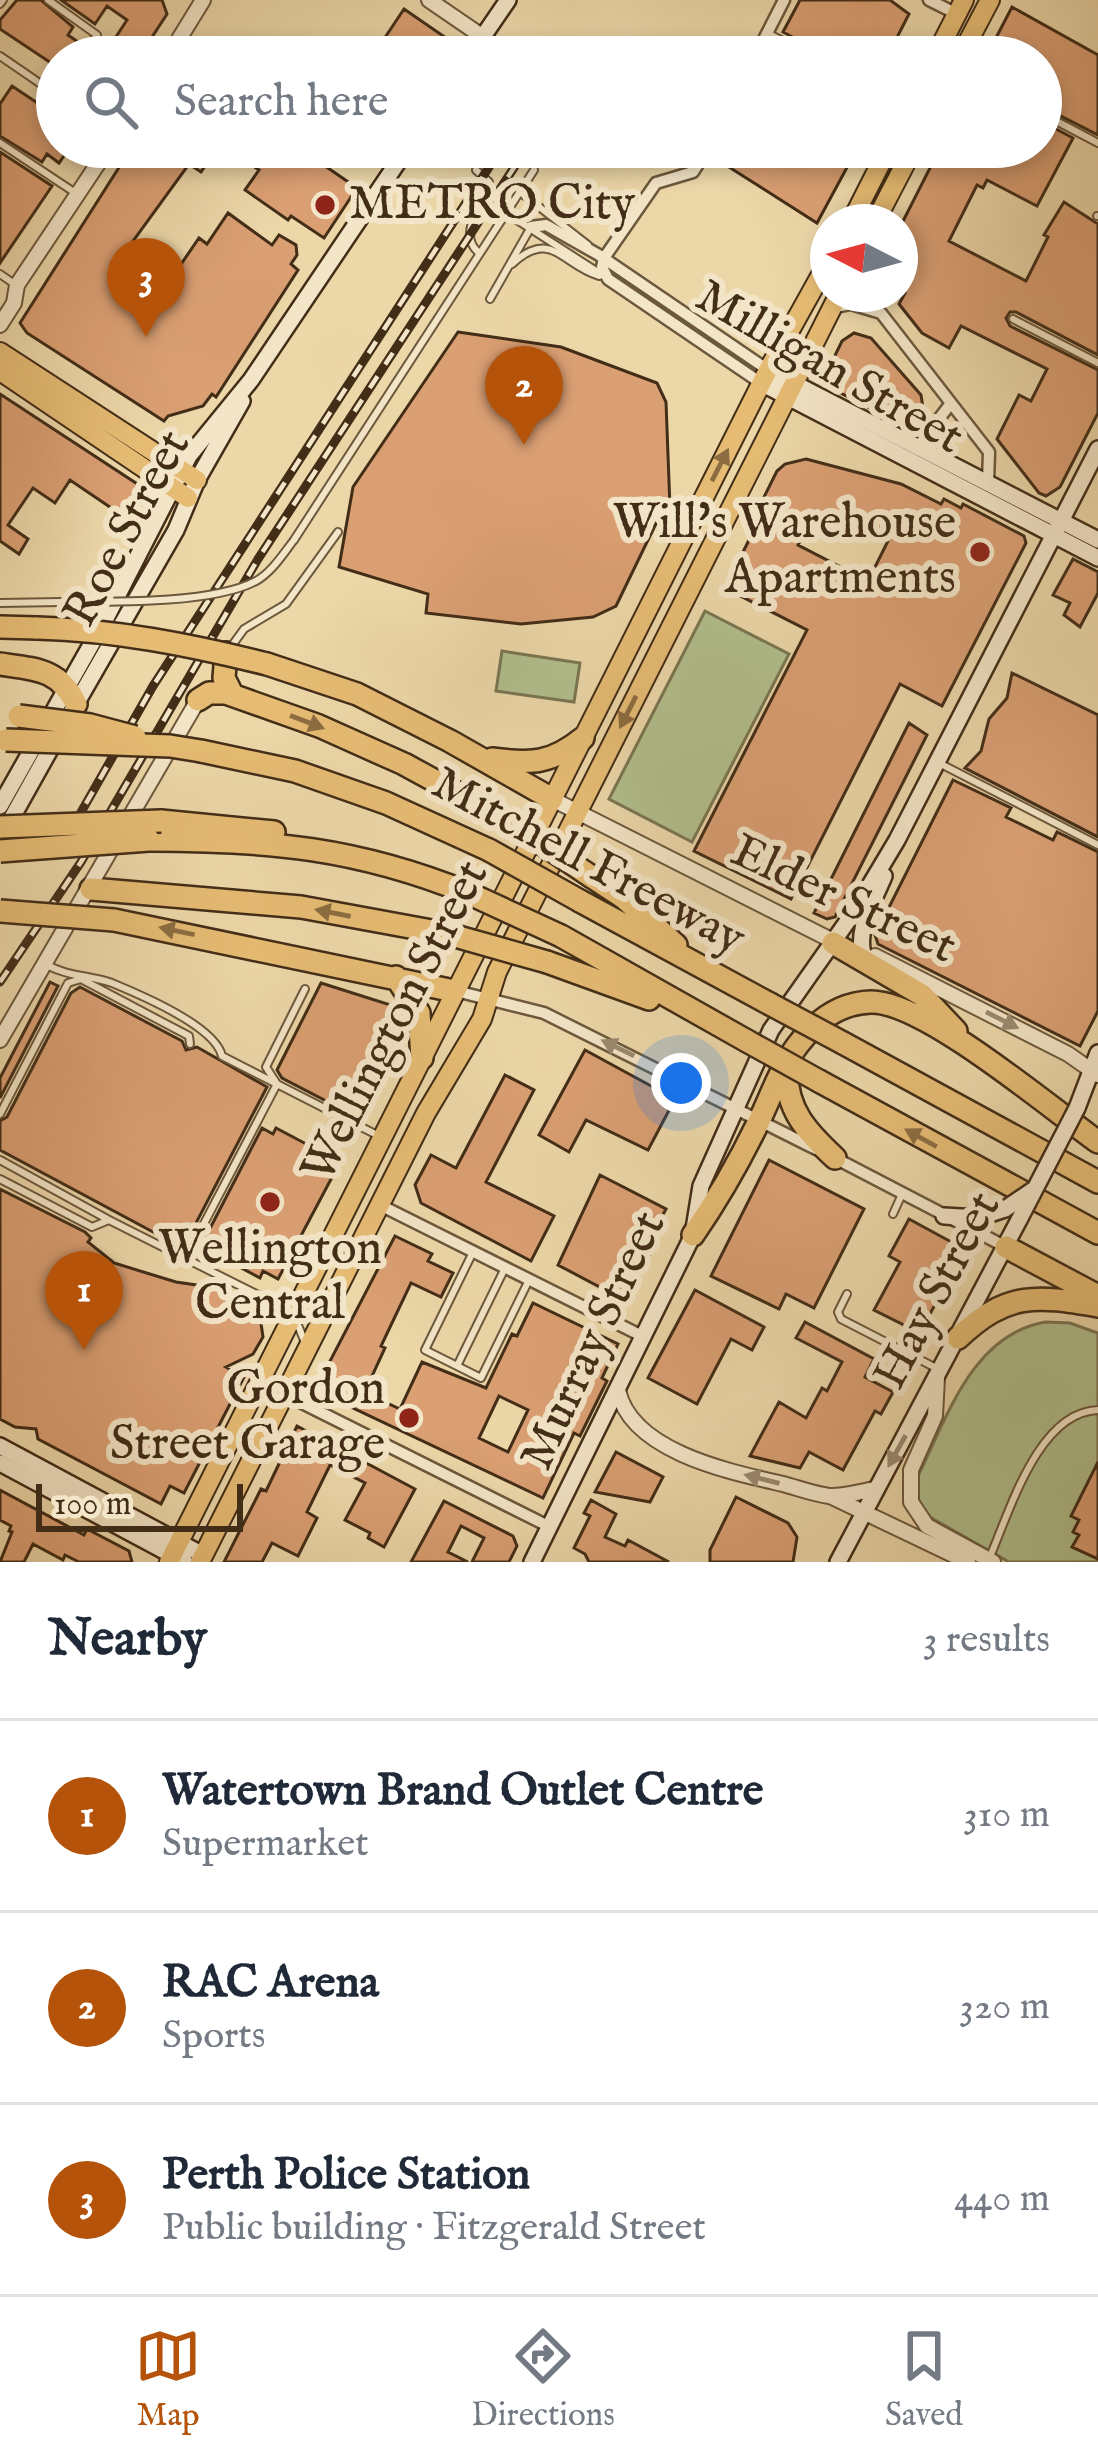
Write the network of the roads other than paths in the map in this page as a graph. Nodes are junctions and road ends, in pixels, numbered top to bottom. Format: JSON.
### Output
{"nodes":[{"id":1,"x":48,"y":0,"type":"edge"},
{"id":2,"x":203,"y":0,"type":"edge"},
{"id":3,"x":429,"y":0,"type":"edge"},
{"id":4,"x":508,"y":0,"type":"edge"},
{"id":5,"x":784,"y":0,"type":"edge"},
{"id":6,"x":929,"y":0,"type":"edge"},
{"id":7,"x":990,"y":0,"type":"edge"},
{"id":8,"x":960,"y":7,"type":"edge"},
{"id":9,"x":767,"y":33,"type":"junction"},
{"id":10,"x":96,"y":36,"type":"edge"},
{"id":11,"x":181,"y":36,"type":"edge"},
{"id":12,"x":482,"y":36,"type":"edge"},
{"id":13,"x":484,"y":36,"type":"edge"},
{"id":14,"x":766,"y":36,"type":"edge"},
{"id":15,"x":773,"y":36,"type":"edge"},
{"id":16,"x":946,"y":36,"type":"edge"},
{"id":17,"x":971,"y":36,"type":"edge"},
{"id":18,"x":0,"y":56,"type":"edge"},
{"id":19,"x":36,"y":80,"type":"edge"},
{"id":20,"x":1062,"y":124,"type":"edge"},
{"id":21,"x":0,"y":143,"type":"edge"},
{"id":22,"x":1098,"y":143,"type":"edge"},
{"id":23,"x":36,"y":167,"type":"edge"},
{"id":24,"x":37,"y":168,"type":"edge"},
{"id":25,"x":95,"y":168,"type":"edge"},
{"id":26,"x":394,"y":168,"type":"edge"},
{"id":27,"x":696,"y":168,"type":"edge"},
{"id":28,"x":878,"y":168,"type":"edge"},
{"id":29,"x":903,"y":168,"type":"edge"},
{"id":30,"x":476,"y":170,"type":"dead end"},
{"id":31,"x":535,"y":170,"type":"dead end"},
{"id":32,"x":520,"y":192,"type":"junction"},
{"id":33,"x":77,"y":195,"type":"junction"},
{"id":34,"x":860,"y":204,"type":"edge"},
{"id":35,"x":884,"y":204,"type":"edge"},
{"id":36,"x":506,"y":213,"type":"junction"},
{"id":37,"x":531,"y":227,"type":"junction"},
{"id":38,"x":480,"y":254,"type":"junction"},
{"id":39,"x":602,"y":257,"type":"junction"},
{"id":40,"x":512,"y":264,"type":"junction"},
{"id":41,"x":0,"y":274,"type":"edge"},
{"id":42,"x":608,"y":279,"type":"junction"},
{"id":43,"x":11,"y":288,"type":"edge"},
{"id":44,"x":810,"y":295,"type":"edge"},
{"id":45,"x":490,"y":299,"type":"dead end"},
{"id":46,"x":830,"y":312,"type":"edge"},
{"id":47,"x":878,"y":312,"type":"edge"},
{"id":48,"x":1012,"y":319,"type":"dead end"},
{"id":49,"x":0,"y":325,"type":"edge"},
{"id":50,"x":0,"y":352,"type":"edge"},
{"id":51,"x":1098,"y":363,"type":"edge"},
{"id":52,"x":0,"y":371,"type":"edge"},
{"id":53,"x":765,"y":376,"type":"junction"},
{"id":54,"x":790,"y":392,"type":"junction"},
{"id":55,"x":951,"y":403,"type":"junction"},
{"id":56,"x":916,"y":448,"type":"junction"},
{"id":57,"x":1098,"y":449,"type":"edge"},
{"id":58,"x":184,"y":484,"type":"junction"},
{"id":59,"x":989,"y":486,"type":"junction"},
{"id":60,"x":1057,"y":529,"type":"junction"},
{"id":61,"x":338,"y":532,"type":"dead end"},
{"id":62,"x":1098,"y":540,"type":"edge"},
{"id":63,"x":1098,"y":558,"type":"edge"},
{"id":64,"x":0,"y":603,"type":"edge"},
{"id":65,"x":0,"y":627,"type":"edge"},
{"id":66,"x":220,"y":662,"type":"joint"},
{"id":67,"x":0,"y":664,"type":"edge"},
{"id":68,"x":202,"y":693,"type":"joint"},
{"id":69,"x":232,"y":694,"type":"junction"},
{"id":70,"x":72,"y":695,"type":"junction"},
{"id":71,"x":10,"y":716,"type":"edge"},
{"id":72,"x":583,"y":738,"type":"junction"},
{"id":73,"x":3,"y":740,"type":"edge"},
{"id":74,"x":170,"y":746,"type":"junction"},
{"id":75,"x":479,"y":758,"type":"junction"},
{"id":76,"x":938,"y":762,"type":"junction"},
{"id":77,"x":552,"y":800,"type":"junction"},
{"id":78,"x":0,"y":806,"type":"edge"},
{"id":79,"x":578,"y":813,"type":"junction"},
{"id":80,"x":0,"y":826,"type":"edge"},
{"id":81,"x":155,"y":830,"type":"junction"},
{"id":82,"x":0,"y":839,"type":"edge"},
{"id":83,"x":898,"y":840,"type":"junction"},
{"id":84,"x":1098,"y":844,"type":"edge"},
{"id":85,"x":0,"y":851,"type":"edge"},
{"id":86,"x":91,"y":890,"type":"junction"},
{"id":87,"x":0,"y":911,"type":"edge"},
{"id":88,"x":833,"y":943,"type":"junction"},
{"id":89,"x":508,"y":951,"type":"junction"},
{"id":90,"x":866,"y":957,"type":"junction"},
{"id":91,"x":44,"y":964,"type":"junction"},
{"id":92,"x":708,"y":974,"type":"junction"},
{"id":93,"x":396,"y":977,"type":"junction"},
{"id":94,"x":305,"y":989,"type":"dead end"},
{"id":95,"x":454,"y":991,"type":"junction"},
{"id":96,"x":488,"y":999,"type":"junction"},
{"id":97,"x":701,"y":1017,"type":"junction"},
{"id":98,"x":0,"y":1040,"type":"edge"},
{"id":99,"x":189,"y":1040,"type":"dead end"},
{"id":100,"x":972,"y":1049,"type":"junction"},
{"id":101,"x":1098,"y":1053,"type":"edge"},
{"id":102,"x":422,"y":1058,"type":"junction"},
{"id":103,"x":787,"y":1060,"type":"junction"},
{"id":104,"x":1094,"y":1072,"type":"edge"},
{"id":105,"x":277,"y":1084,"type":"junction"},
{"id":106,"x":735,"y":1109,"type":"junction"},
{"id":107,"x":426,"y":1113,"type":"junction"},
{"id":108,"x":0,"y":1114,"type":"edge"},
{"id":109,"x":759,"y":1121,"type":"junction"},
{"id":110,"x":382,"y":1137,"type":"junction"},
{"id":111,"x":1098,"y":1142,"type":"edge"},
{"id":112,"x":835,"y":1158,"type":"junction"},
{"id":113,"x":0,"y":1160,"type":"edge"},
{"id":114,"x":0,"y":1179,"type":"edge"},
{"id":115,"x":1098,"y":1182,"type":"edge"},
{"id":116,"x":902,"y":1194,"type":"junction"},
{"id":117,"x":380,"y":1205,"type":"junction"},
{"id":118,"x":893,"y":1214,"type":"dead end"},
{"id":119,"x":1013,"y":1214,"type":"junction"},
{"id":120,"x":944,"y":1216,"type":"junction"},
{"id":121,"x":109,"y":1220,"type":"junction"},
{"id":122,"x":1098,"y":1233,"type":"edge"},
{"id":123,"x":693,"y":1235,"type":"junction"},
{"id":124,"x":1006,"y":1247,"type":"junction"},
{"id":125,"x":472,"y":1252,"type":"junction"},
{"id":126,"x":186,"y":1258,"type":"junction"},
{"id":127,"x":506,"y":1268,"type":"junction"},
{"id":128,"x":530,"y":1280,"type":"junction"},
{"id":129,"x":334,"y":1294,"type":"junction"},
{"id":130,"x":847,"y":1294,"type":"dead end"},
{"id":131,"x":1098,"y":1296,"type":"edge"},
{"id":132,"x":1098,"y":1306,"type":"edge"},
{"id":133,"x":293,"y":1313,"type":"junction"},
{"id":134,"x":644,"y":1337,"type":"junction"},
{"id":135,"x":958,"y":1339,"type":"junction"},
{"id":136,"x":304,"y":1355,"type":"junction"},
{"id":137,"x":457,"y":1366,"type":"junction"},
{"id":138,"x":939,"y":1374,"type":"junction"},
{"id":139,"x":618,"y":1390,"type":"junction"},
{"id":140,"x":284,"y":1394,"type":"junction"},
{"id":141,"x":1098,"y":1410,"type":"edge"},
{"id":142,"x":0,"y":1446,"type":"edge"},
{"id":143,"x":0,"y":1463,"type":"edge"},
{"id":144,"x":876,"y":1489,"type":"junction"},
{"id":145,"x":831,"y":1496,"type":"junction"},
{"id":146,"x":865,"y":1510,"type":"junction"},
{"id":147,"x":550,"y":1527,"type":"junction"},
{"id":148,"x":184,"y":1557,"type":"edge"},
{"id":149,"x":989,"y":1561,"type":"edge"},
{"id":150,"x":532,"y":1562,"type":"edge"},
{"id":151,"x":838,"y":1562,"type":"edge"},
{"id":152,"x":968,"y":1562,"type":"edge"}],
"edges":[{"from":1,"to":10,"type":"lane"},
{"from":2,"to":11,"type":"street"},
{"from":3,"to":12,"type":"street"},
{"from":4,"to":13,"type":"main road"},
{"from":5,"to":9,"type":"street"},
{"from":6,"to":8,"type":"street"},
{"from":7,"to":17,"type":"main road"},
{"from":8,"to":16,"type":"main road"},
{"from":9,"to":14,"type":"street"},
{"from":9,"to":15,"type":"lane"},
{"from":18,"to":19,"type":"lane"},
{"from":20,"to":22,"type":"lane"},
{"from":21,"to":23,"type":"lane"},
{"from":24,"to":33,"type":"lane"},
{"from":25,"to":33,"type":"street"},
{"from":26,"to":58,"type":"main road","name":"Roe Street"},
{"from":27,"to":39,"type":"street"},
{"from":28,"to":34,"type":"main road"},
{"from":29,"to":35,"type":"main road"},
{"from":30,"to":38,"type":"lane"},
{"from":31,"to":32,"type":"lane"},
{"from":32,"to":36,"type":"lane"},
{"from":32,"to":39,"type":"lane"},
{"from":33,"to":43,"type":"street"},
{"from":36,"to":37,"type":"lane","name":"Milligan Street"},
{"from":36,"to":38,"type":"lane"},
{"from":37,"to":39,"type":"street","name":"Milligan Street"},
{"from":37,"to":40,"type":"lane"},
{"from":37,"to":42,"type":"lane","name":"Milligan Street"},
{"from":38,"to":64,"type":"lane","bridge":true},
{"from":39,"to":42,"type":"street"},
{"from":39,"to":53,"type":"street","name":"Milligan Street"},
{"from":40,"to":42,"type":"lane"},
{"from":40,"to":45,"type":"lane"},
{"from":41,"to":43,"type":"lane"},
{"from":42,"to":53,"type":"street","name":"Milligan Street"},
{"from":43,"to":49,"type":"street"},
{"from":44,"to":53,"type":"main road","name":"Wellington Street"},
{"from":46,"to":54,"type":"main road","name":"Wellington Street"},
{"from":47,"to":55,"type":"street"},
{"from":48,"to":51,"type":"lane"},
{"from":50,"to":58,"type":"main road"},
{"from":52,"to":58,"type":"main road"},
{"from":53,"to":54,"type":"main road","name":"Milligan Street"},
{"from":72,"to":53,"type":"main road","name":"Wellington Street","one_way":true},
{"from":54,"to":56,"type":"main road","name":"Milligan Street"},
{"from":54,"to":60,"type":"main road","name":"Milligan Street"},
{"from":54,"to":79,"type":"main road","name":"Wellington Street","one_way":true},
{"from":55,"to":56,"type":"street","name":"Milligan Street"},
{"from":55,"to":59,"type":"street"},
{"from":56,"to":59,"type":"main road","name":"Milligan Street"},
{"from":57,"to":60,"type":"main road","name":"Murray Street"},
{"from":58,"to":70,"type":"main road","name":"Roe Street"},
{"from":59,"to":60,"type":"main road","name":"Milligan Street"},
{"from":60,"to":62,"type":"main road","name":"Milligan Street"},
{"from":60,"to":63,"type":"main road","name":"Milligan Street"},
{"from":60,"to":76,"type":"main road","name":"Murray Street"},
{"from":61,"to":66,"type":"lane"},
{"from":65,"to":75,"type":"highway","bridge":true},
{"from":66,"to":69,"type":"highway"},
{"from":67,"to":70,"type":"highway"},
{"from":68,"to":69,"type":"highway"},
{"from":68,"to":86,"type":"street"},
{"from":69,"to":92,"type":"highway","one_way":true,"bridge":true},
{"from":70,"to":78,"type":"main road","name":"Roe Street"},
{"from":70,"to":82,"type":"main road","name":"Roe Street"},
{"from":71,"to":74,"type":"highway","bridge":true},
{"from":72,"to":75,"type":"highway"},
{"from":72,"to":77,"type":"main road","name":"Wellington Street"},
{"from":73,"to":74,"type":"highway","name":"Mitchell Freeway","bridge":true},
{"from":74,"to":92,"type":"highway","name":"Mitchell Freeway","bridge":true},
{"from":75,"to":77,"type":"highway"},
{"from":76,"to":83,"type":"main road","name":"Murray Street"},
{"from":76,"to":84,"type":"lane"},
{"from":77,"to":79,"type":"street","name":"Elder Street"},
{"from":77,"to":95,"type":"main road","name":"Wellington Street"},
{"from":79,"to":88,"type":"street","name":"Elder Street"},
{"from":79,"to":89,"type":"main road","name":"Wellington Street"},
{"from":80,"to":81,"type":"highway","bridge":true},
{"from":81,"to":85,"type":"highway","name":"Mitchell Freeway","bridge":true},
{"from":81,"to":97,"type":"highway","name":"Mitchell Freeway","bridge":true},
{"from":83,"to":88,"type":"main road","name":"Murray Street"},
{"from":83,"to":90,"type":"main road","name":"Murray Street"},
{"from":89,"to":86,"type":"highway","one_way":true,"bridge":true},
{"from":86,"to":91,"type":"street"},
{"from":93,"to":87,"type":"highway","one_way":true,"bridge":true},
{"from":88,"to":90,"type":"highway"},
{"from":88,"to":106,"type":"main road","name":"Murray Street"},
{"from":89,"to":96,"type":"main road","name":"Wellington Street"},
{"from":89,"to":97,"type":"highway","bridge":true},
{"from":90,"to":100,"type":"highway"},
{"from":90,"to":104,"type":"street","name":"Elder Street","one_way":true},
{"from":91,"to":98,"type":"street"},
{"from":91,"to":105,"type":"lane"},
{"from":92,"to":115,"type":"highway","name":"Mitchell Freeway","bridge":true},
{"from":93,"to":95,"type":"highway"},
{"from":93,"to":102,"type":"highway"},
{"from":94,"to":105,"type":"lane"},
{"from":95,"to":96,"type":"street"},
{"from":95,"to":102,"type":"main road","name":"Wellington Street"},
{"from":106,"to":96,"type":"street","one_way":true},
{"from":96,"to":107,"type":"main road","name":"Wellington Street"},
{"from":122,"to":97,"type":"highway","name":"Mitchell Freeway","one_way":true,"bridge":true},
{"from":99,"to":108,"type":"lane"},
{"from":100,"to":103,"type":"highway"},
{"from":100,"to":111,"type":"highway"},
{"from":101,"to":104,"type":"main road","name":"Hay Street"},
{"from":102,"to":110,"type":"main road","name":"Wellington Street"},
{"from":103,"to":109,"type":"highway"},
{"from":103,"to":112,"type":"highway"},
{"from":104,"to":119,"type":"main road","name":"Hay Street","bridge":true},
{"from":105,"to":110,"type":"lane"},
{"from":105,"to":126,"type":"lane"},
{"from":106,"to":109,"type":"street"},
{"from":106,"to":123,"type":"main road","name":"Murray Street"},
{"from":107,"to":110,"type":"main road"},
{"from":107,"to":117,"type":"main road","name":"Wellington Street"},
{"from":109,"to":112,"type":"street"},
{"from":109,"to":123,"type":"highway"},
{"from":110,"to":133,"type":"main road","name":"Wellington Street"},
{"from":112,"to":116,"type":"street"},
{"from":113,"to":121,"type":"lane"},
{"from":114,"to":121,"type":"lane"},
{"from":116,"to":118,"type":"lane"},
{"from":116,"to":120,"type":"street"},
{"from":117,"to":125,"type":"street"},
{"from":117,"to":129,"type":"main road","name":"Wellington Street"},
{"from":119,"to":120,"type":"main road"},
{"from":119,"to":124,"type":"main road","name":"Hay Street"},
{"from":120,"to":124,"type":"street"},
{"from":121,"to":126,"type":"lane"},
{"from":123,"to":134,"type":"main road","name":"Murray Street"},
{"from":124,"to":131,"type":"highway"},
{"from":124,"to":135,"type":"main road","name":"Hay Street"},
{"from":125,"to":127,"type":"street"},
{"from":125,"to":137,"type":"lane"},
{"from":126,"to":133,"type":"lane"},
{"from":127,"to":128,"type":"street"},
{"from":127,"to":137,"type":"lane"},
{"from":128,"to":134,"type":"street"},
{"from":128,"to":137,"type":"lane"},
{"from":129,"to":133,"type":"lane"},
{"from":129,"to":136,"type":"main road","name":"Wellington Street"},
{"from":130,"to":138,"type":"lane"},
{"from":132,"to":135,"type":"highway"},
{"from":133,"to":136,"type":"lane"},
{"from":133,"to":148,"type":"main road","name":"Wellington Street"},
{"from":134,"to":139,"type":"main road","name":"Murray Street"},
{"from":135,"to":138,"type":"main road","name":"Hay Street"},
{"from":136,"to":140,"type":"main road","name":"Wellington Street"},
{"from":138,"to":144,"type":"main road","name":"Hay Street","one_way":true},
{"from":138,"to":149,"type":"street"},
{"from":145,"to":139,"type":"street","one_way":true},
{"from":139,"to":147,"type":"main road","name":"Murray Street"},
{"from":140,"to":147,"type":"street"},
{"from":140,"to":148,"type":"main road","name":"Wellington Street"},
{"from":141,"to":149,"type":"lane"},
{"from":142,"to":148,"type":"main road"},
{"from":143,"to":148,"type":"main road"},
{"from":144,"to":145,"type":"street"},
{"from":144,"to":146,"type":"main road","name":"Hay Street"},
{"from":145,"to":146,"type":"street"},
{"from":146,"to":151,"type":"main road","name":"Hay Street"},
{"from":146,"to":152,"type":"street"},
{"from":147,"to":150,"type":"main road","name":"Murray Street"}]}
